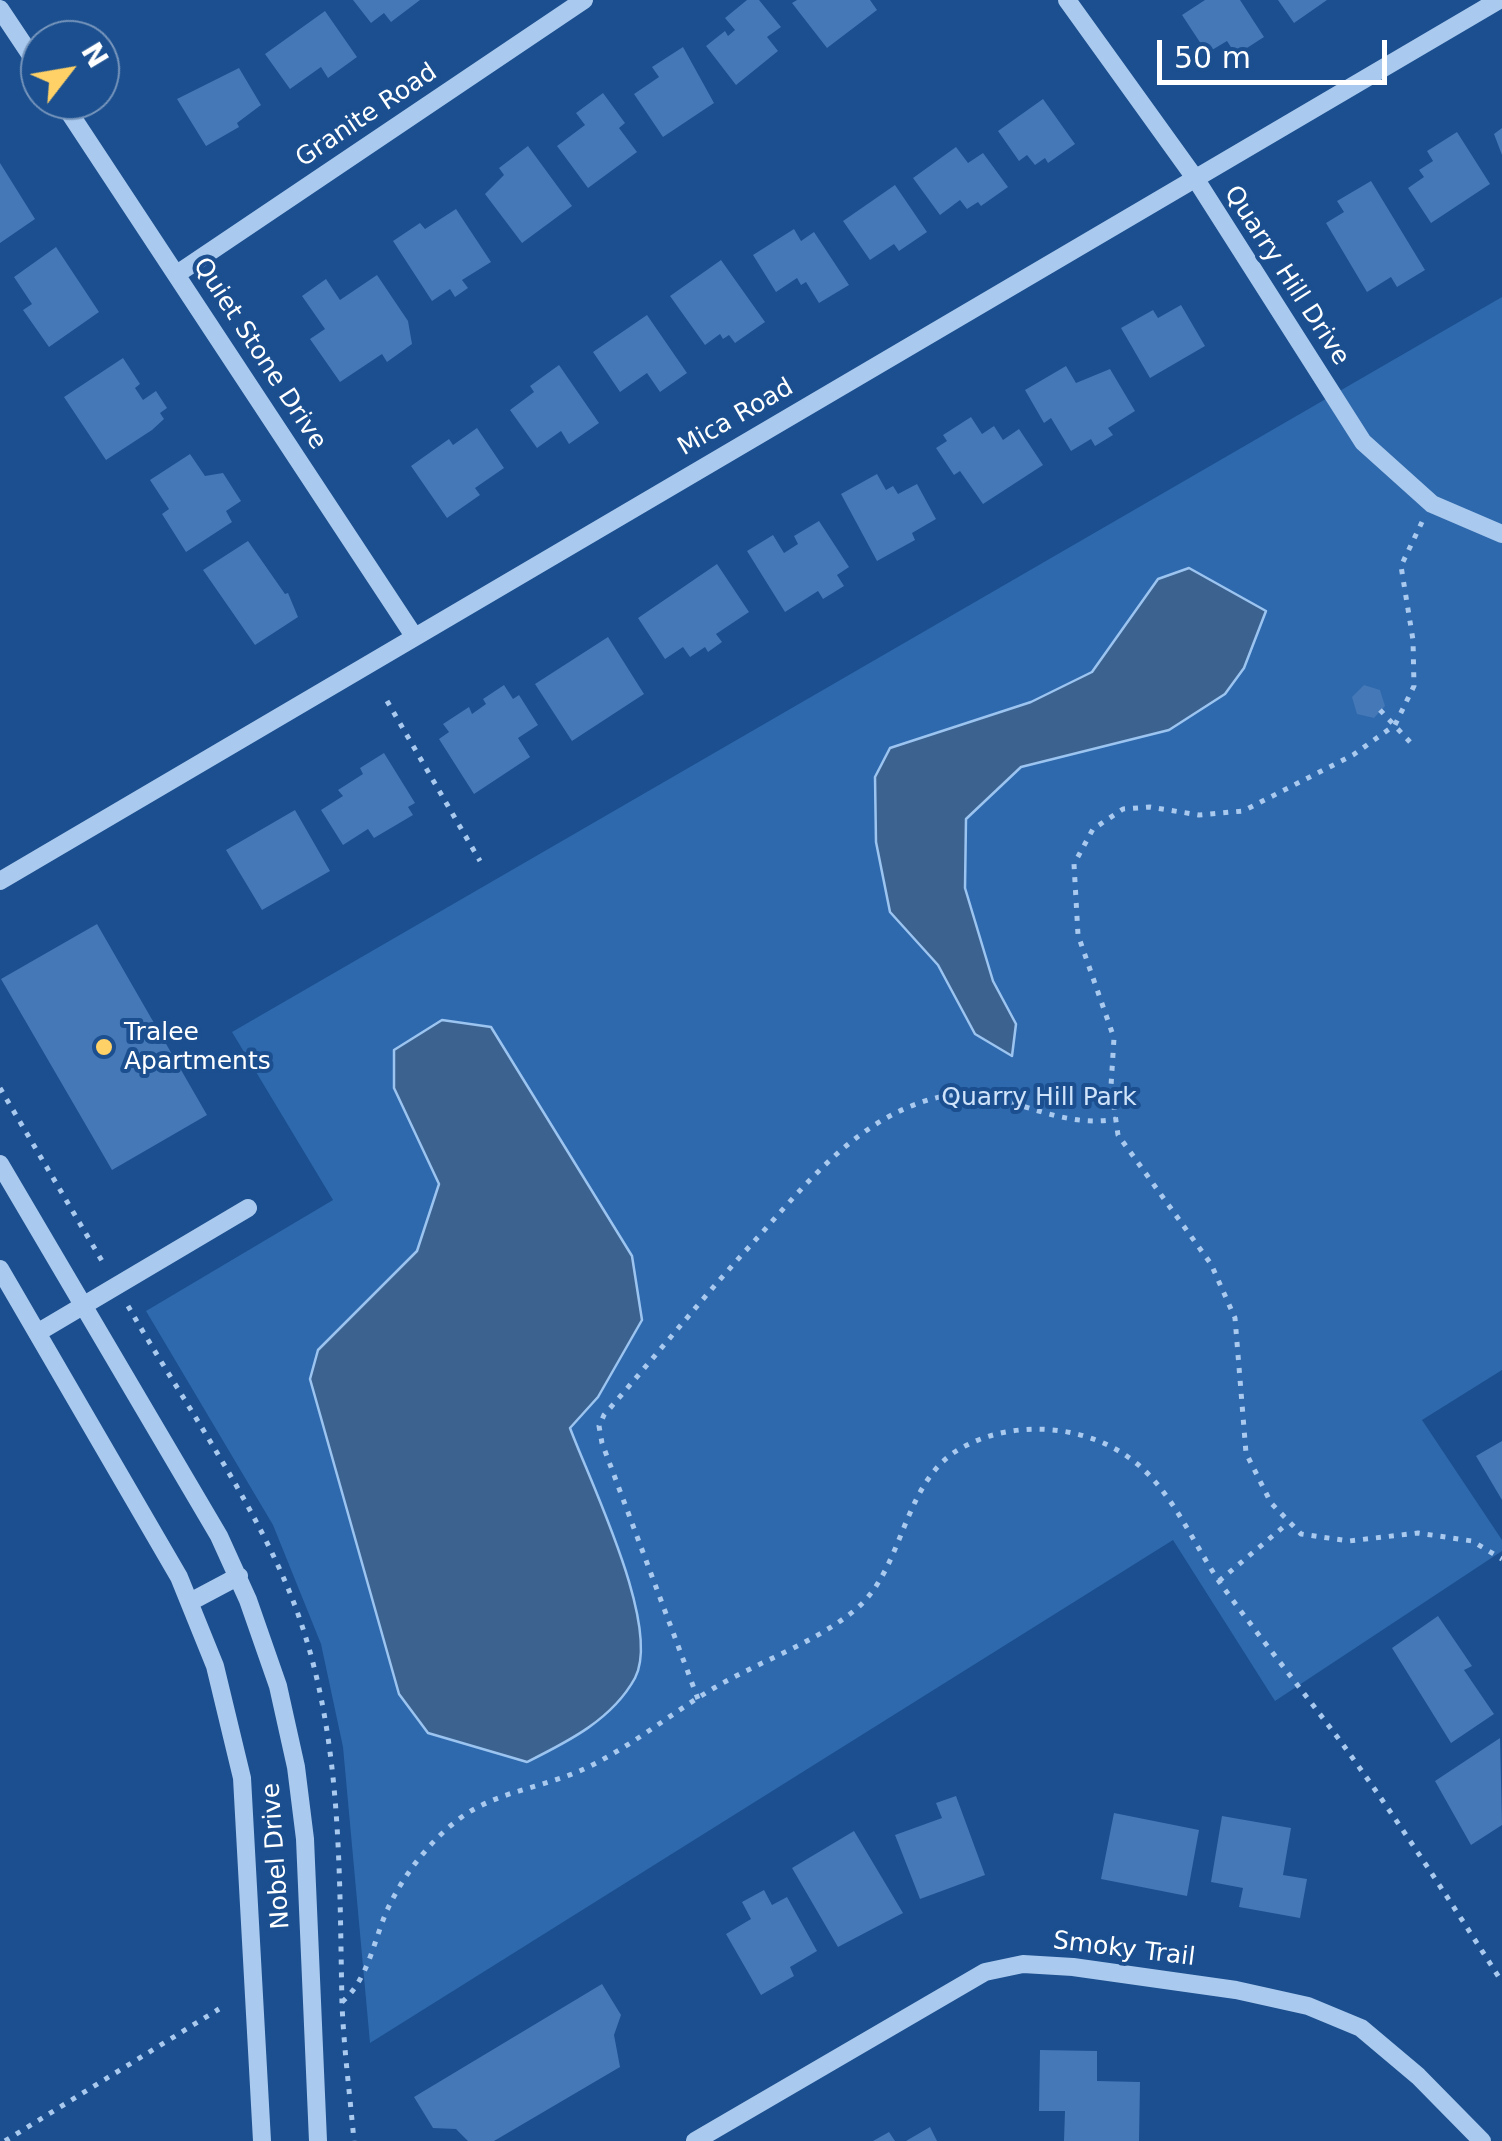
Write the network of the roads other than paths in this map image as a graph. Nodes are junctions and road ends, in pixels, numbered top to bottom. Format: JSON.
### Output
{"nodes":[{"id":1,"x":584,"y":0,"type":"edge"},
{"id":2,"x":1067,"y":0,"type":"edge"},
{"id":3,"x":1499,"y":0,"type":"edge"},
{"id":4,"x":0,"y":9,"type":"edge"},
{"id":5,"x":20,"y":38,"type":"edge"},
{"id":6,"x":74,"y":120,"type":"edge"},
{"id":7,"x":1195,"y":178,"type":"junction"},
{"id":8,"x":177,"y":274,"type":"junction"},
{"id":9,"x":1502,"y":534,"type":"edge"},
{"id":10,"x":414,"y":636,"type":"junction"},
{"id":11,"x":0,"y":881,"type":"edge"},
{"id":12,"x":0,"y":1164,"type":"edge"},
{"id":13,"x":248,"y":1208,"type":"dead end"},
{"id":14,"x":0,"y":1270,"type":"edge"},
{"id":15,"x":83,"y":1306,"type":"junction"},
{"id":16,"x":37,"y":1333,"type":"junction"},
{"id":17,"x":238,"y":1576,"type":"junction"},
{"id":18,"x":190,"y":1602,"type":"junction"},
{"id":19,"x":262,"y":2141,"type":"edge"},
{"id":20,"x":318,"y":2141,"type":"edge"},
{"id":21,"x":695,"y":2141,"type":"edge"},
{"id":22,"x":1482,"y":2141,"type":"edge"}],
"edges":[{"from":1,"to":8,"type":"street","name":"Granite Road"},
{"from":2,"to":7,"type":"street","name":"Quarry Hill Drive"},
{"from":3,"to":7,"type":"street","name":"Mica Road"},
{"from":4,"to":5,"type":"street"},
{"from":6,"to":8,"type":"street","name":"Quiet Stone Drive"},
{"from":7,"to":9,"type":"street","name":"Quarry Hill Drive"},
{"from":7,"to":10,"type":"street","name":"Mica Road"},
{"from":8,"to":10,"type":"street","name":"Quiet Stone Drive"},
{"from":10,"to":11,"type":"street","name":"Mica Road"},
{"from":12,"to":15,"type":"street","name":"Nobel Drive"},
{"from":13,"to":15,"type":"street"},
{"from":14,"to":16,"type":"street","name":"Nobel Drive"},
{"from":15,"to":16,"type":"street"},
{"from":15,"to":17,"type":"street","name":"Nobel Drive"},
{"from":16,"to":18,"type":"street","name":"Nobel Drive"},
{"from":17,"to":18,"type":"street"},
{"from":17,"to":20,"type":"street","name":"Nobel Drive"},
{"from":18,"to":19,"type":"street","name":"Nobel Drive"},
{"from":21,"to":22,"type":"street","name":"Smoky Trail"}]}
